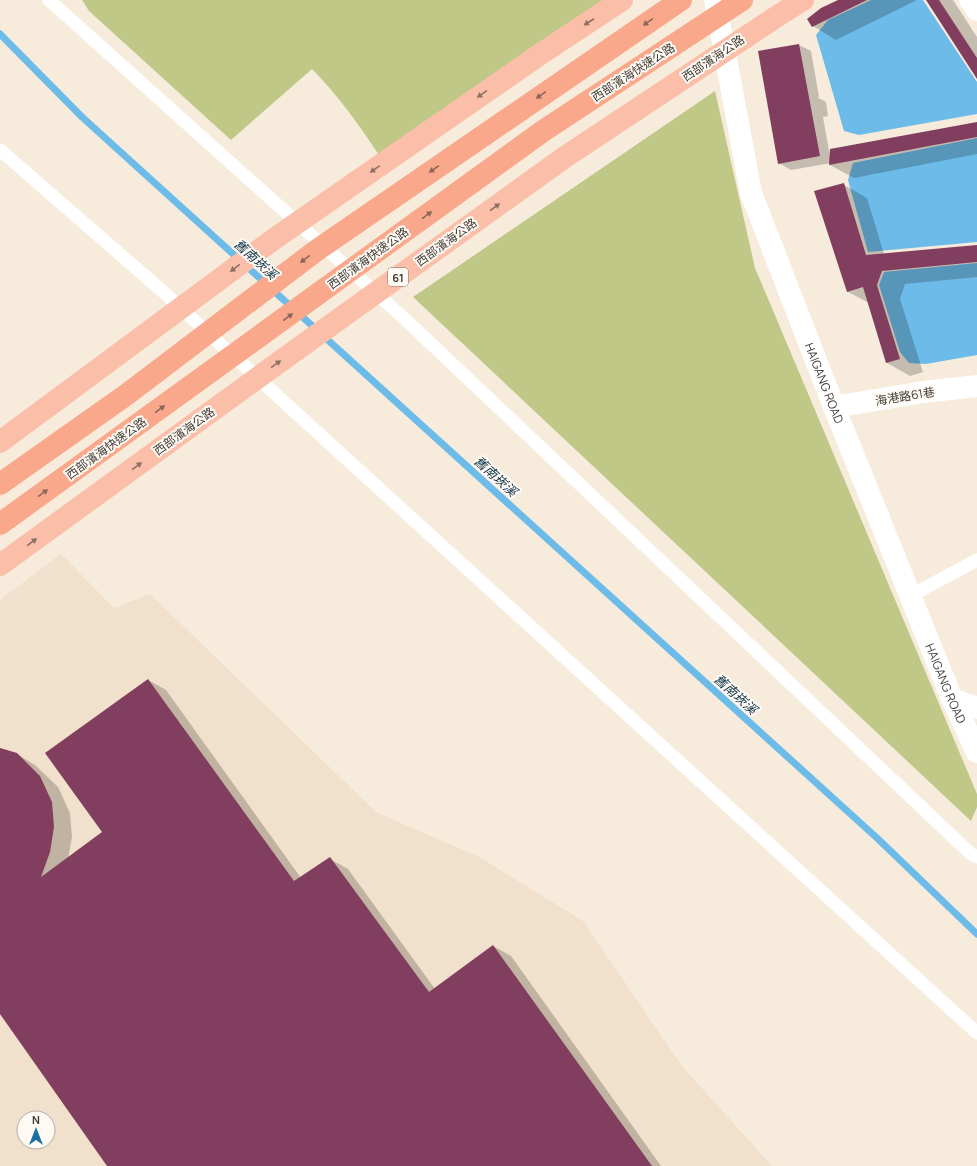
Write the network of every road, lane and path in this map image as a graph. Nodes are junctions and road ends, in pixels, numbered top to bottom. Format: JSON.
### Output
{"nodes":[{"id":1,"x":50,"y":0,"type":"edge"},
{"id":2,"x":622,"y":0,"type":"edge"},
{"id":3,"x":681,"y":0,"type":"edge"},
{"id":4,"x":714,"y":0,"type":"edge"},
{"id":5,"x":742,"y":0,"type":"edge"},
{"id":6,"x":803,"y":0,"type":"edge"},
{"id":7,"x":970,"y":0,"type":"edge"},
{"id":8,"x":977,"y":10,"type":"edge"},
{"id":9,"x":0,"y":150,"type":"edge"},
{"id":10,"x":977,"y":386,"type":"edge"},
{"id":11,"x":834,"y":407,"type":"junction"},
{"id":12,"x":0,"y":442,"type":"edge"},
{"id":13,"x":0,"y":484,"type":"edge"},
{"id":14,"x":0,"y":524,"type":"edge"},
{"id":15,"x":977,"y":560,"type":"edge"},
{"id":16,"x":0,"y":565,"type":"edge"},
{"id":17,"x":910,"y":596,"type":"junction"},
{"id":18,"x":952,"y":699,"type":"junction"},
{"id":19,"x":977,"y":708,"type":"edge"},
{"id":20,"x":977,"y":752,"type":"edge"},
{"id":21,"x":977,"y":858,"type":"edge"},
{"id":22,"x":977,"y":1033,"type":"edge"}],
"edges":[{"from":1,"to":21,"type":"lane"},
{"from":2,"to":12,"type":"main road","one_way":true},
{"from":3,"to":13,"type":"highway","one_way":true},
{"from":4,"to":11,"type":"street","name":"HAIGANG ROAD"},
{"from":14,"to":5,"type":"highway","name":"西部濱海快速公路","one_way":true},
{"from":16,"to":6,"type":"main road","name":"西部濱海公路","number":"61","one_way":true},
{"from":7,"to":8,"type":"street"},
{"from":9,"to":22,"type":"lane"},
{"from":10,"to":11,"type":"street","name":"海港路61巷"},
{"from":11,"to":17,"type":"street","name":"HAIGANG ROAD"},
{"from":15,"to":17,"type":"lane"},
{"from":17,"to":18,"type":"street","name":"HAIGANG ROAD"},
{"from":18,"to":19,"type":"street"},
{"from":18,"to":20,"type":"street","name":"HAIGANG ROAD"}]}
